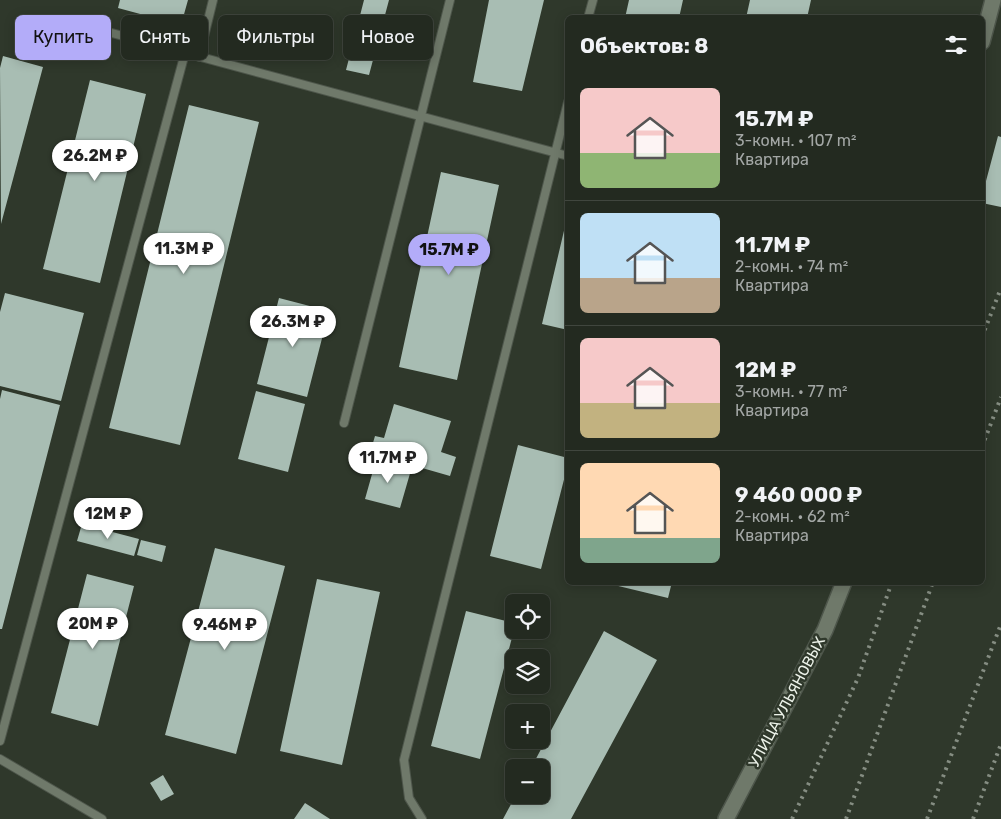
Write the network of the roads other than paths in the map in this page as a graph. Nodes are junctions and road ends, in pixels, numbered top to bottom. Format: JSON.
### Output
{"nodes":[{"id":1,"x":213,"y":0,"type":"edge"},
{"id":2,"x":450,"y":0,"type":"edge"},
{"id":3,"x":593,"y":0,"type":"edge"},
{"id":4,"x":992,"y":0,"type":"edge"},
{"id":5,"x":589,"y":15,"type":"edge"},
{"id":6,"x":208,"y":20,"type":"edge"},
{"id":7,"x":985,"y":29,"type":"edge"},
{"id":8,"x":208,"y":59,"type":"edge"},
{"id":9,"x":183,"y":60,"type":"edge"},
{"id":10,"x":565,"y":114,"type":"edge"},
{"id":11,"x":420,"y":117,"type":"junction"},
{"id":12,"x":555,"y":153,"type":"junction"},
{"id":13,"x":565,"y":155,"type":"edge"},
{"id":14,"x":344,"y":423,"type":"dead end"},
{"id":15,"x":843,"y":585,"type":"edge"},
{"id":16,"x":0,"y":741,"type":"edge"},
{"id":17,"x":0,"y":760,"type":"edge"},
{"id":18,"x":102,"y":819,"type":"edge"},
{"id":19,"x":422,"y":819,"type":"edge"},
{"id":20,"x":726,"y":819,"type":"edge"}],
"edges":[{"from":1,"to":6,"type":"lane"},
{"from":2,"to":11,"type":"lane"},
{"from":3,"to":5,"type":"lane"},
{"from":4,"to":7,"type":"street"},
{"from":8,"to":11,"type":"lane"},
{"from":9,"to":16,"type":"lane"},
{"from":10,"to":12,"type":"lane"},
{"from":11,"to":12,"type":"lane"},
{"from":11,"to":14,"type":"lane"},
{"from":12,"to":13,"type":"lane"},
{"from":12,"to":19,"type":"lane"},
{"from":15,"to":20,"type":"street","name":"УЛИЦА УЛЬЯНОВЫХ"},
{"from":17,"to":18,"type":"lane"}]}
